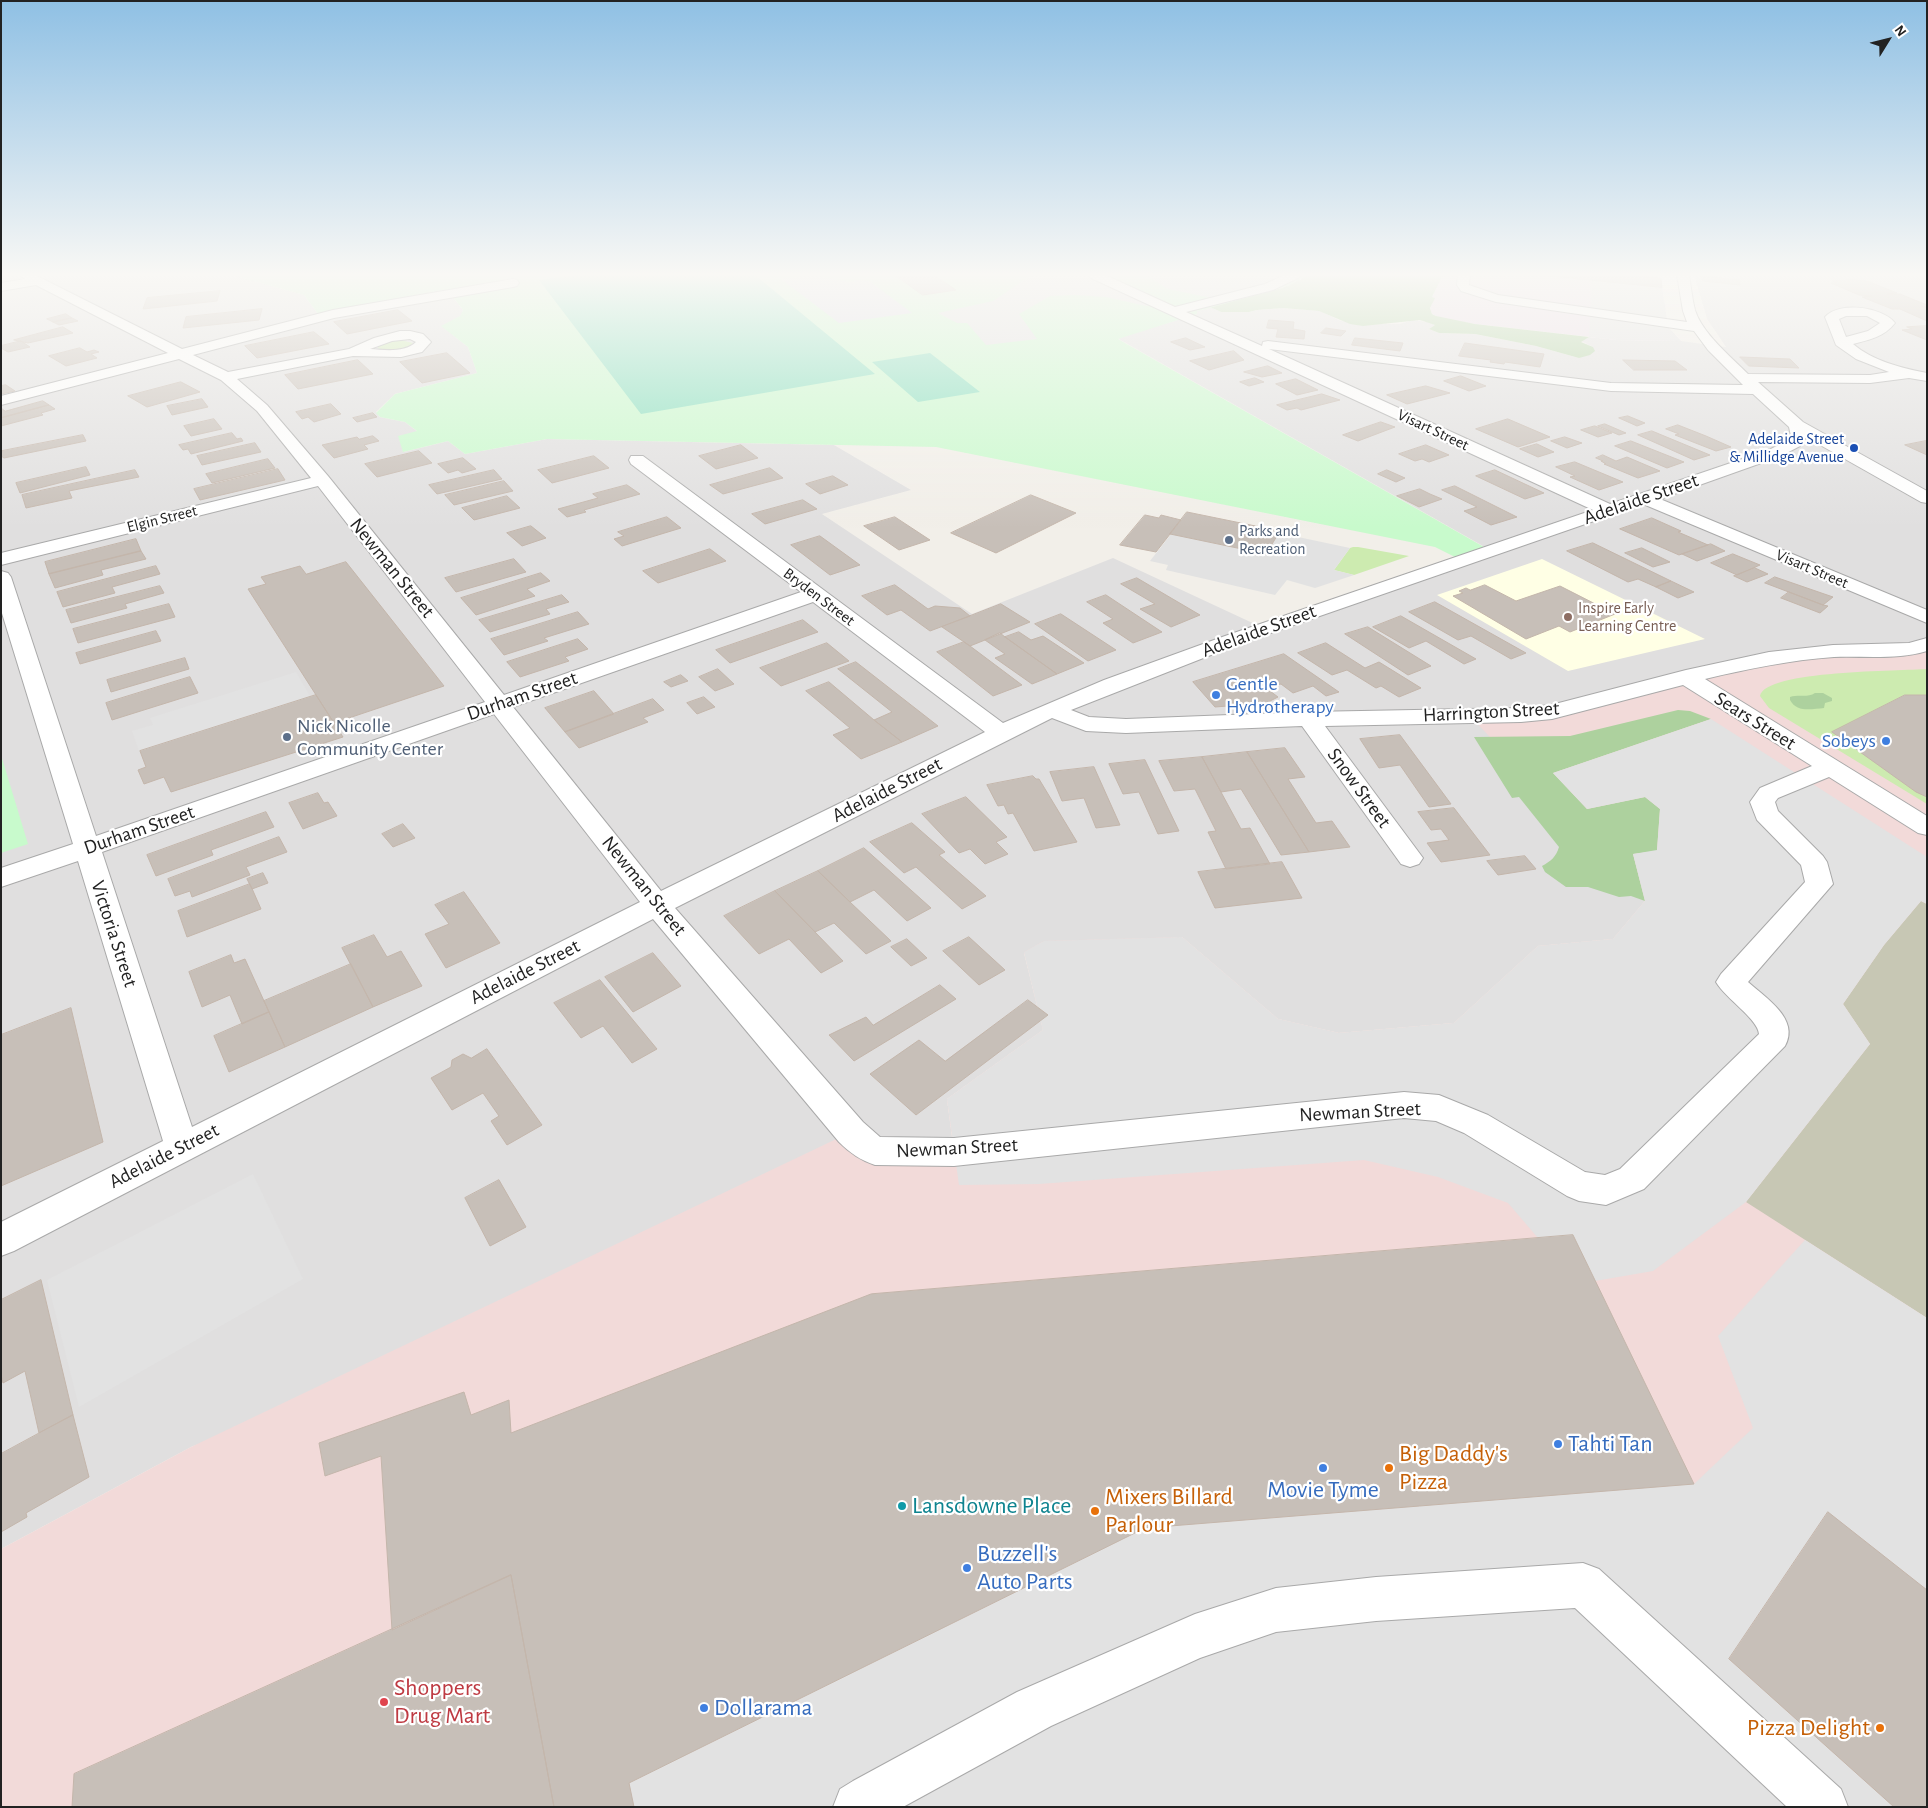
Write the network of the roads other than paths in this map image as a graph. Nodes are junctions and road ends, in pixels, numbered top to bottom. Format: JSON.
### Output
{"nodes":[{"id":1,"x":160,"y":359,"type":"edge"},
{"id":2,"x":191,"y":359,"type":"edge"},
{"id":3,"x":316,"y":359,"type":"edge"},
{"id":4,"x":1280,"y":359,"type":"edge"},
{"id":5,"x":1382,"y":359,"type":"edge"},
{"id":6,"x":1724,"y":359,"type":"edge"},
{"id":7,"x":1867,"y":359,"type":"edge"},
{"id":8,"x":1910,"y":374,"type":"junction"},
{"id":9,"x":226,"y":377,"type":"junction"},
{"id":10,"x":1743,"y":378,"type":"junction"},
{"id":11,"x":1927,"y":378,"type":"edge"},
{"id":12,"x":1756,"y":390,"type":"junction"},
{"id":13,"x":1,"y":401,"type":"edge"},
{"id":14,"x":1797,"y":424,"type":"junction"},
{"id":15,"x":637,"y":460,"type":"dead end"},
{"id":16,"x":322,"y":480,"type":"junction"},
{"id":17,"x":1643,"y":498,"type":"junction"},
{"id":18,"x":1927,"y":498,"type":"edge"},
{"id":19,"x":1609,"y":510,"type":"junction"},
{"id":20,"x":1,"y":559,"type":"edge"},
{"id":21,"x":1,"y":577,"type":"edge"},
{"id":22,"x":816,"y":594,"type":"junction"},
{"id":23,"x":1927,"y":617,"type":"edge"},
{"id":24,"x":1927,"y":644,"type":"edge"},
{"id":25,"x":1686,"y":677,"type":"junction"},
{"id":26,"x":500,"y":704,"type":"junction"},
{"id":27,"x":1051,"y":710,"type":"junction"},
{"id":28,"x":1308,"y":719,"type":"junction"},
{"id":29,"x":1001,"y":733,"type":"junction"},
{"id":30,"x":1830,"y":767,"type":"junction"},
{"id":31,"x":1927,"y":827,"type":"edge"},
{"id":32,"x":87,"y":848,"type":"junction"},
{"id":33,"x":1410,"y":858,"type":"dead end"},
{"id":34,"x":1,"y":878,"type":"edge"},
{"id":35,"x":657,"y":905,"type":"junction"},
{"id":36,"x":182,"y":1147,"type":"junction"},
{"id":37,"x":1,"y":1240,"type":"edge"},
{"id":38,"x":858,"y":1807,"type":"edge"},
{"id":39,"x":1823,"y":1807,"type":"edge"}],
"edges":[{"from":1,"to":13,"type":"street"},
{"from":2,"to":9,"type":"street","name":"Newman Street"},
{"from":3,"to":9,"type":"street"},
{"from":4,"to":19,"type":"street","name":"Visart Street"},
{"from":5,"to":12,"type":"street"},
{"from":6,"to":10,"type":"street"},
{"from":7,"to":8,"type":"street"},
{"from":8,"to":10,"type":"street"},
{"from":8,"to":11,"type":"street"},
{"from":9,"to":16,"type":"street","name":"Newman Street"},
{"from":10,"to":12,"type":"street"},
{"from":12,"to":14,"type":"street"},
{"from":14,"to":17,"type":"street","name":"Adelaide Street"},
{"from":14,"to":18,"type":"street"},
{"from":15,"to":22,"type":"street","name":"Bryden Street"},
{"from":16,"to":20,"type":"street","name":"Elgin Street"},
{"from":16,"to":26,"type":"street","name":"Newman Street"},
{"from":17,"to":19,"type":"street","name":"Adelaide Street"},
{"from":17,"to":23,"type":"street","name":"Visart Street"},
{"from":19,"to":27,"type":"street","name":"Adelaide Street"},
{"from":21,"to":32,"type":"street","name":"Victoria Street"},
{"from":22,"to":26,"type":"street","name":"Durham Street"},
{"from":22,"to":29,"type":"street","name":"Bryden Street"},
{"from":24,"to":25,"type":"street","name":"Harrington Street"},
{"from":25,"to":28,"type":"street","name":"Harrington Street"},
{"from":25,"to":30,"type":"street","name":"Sears Street"},
{"from":26,"to":32,"type":"street","name":"Durham Street"},
{"from":26,"to":35,"type":"street","name":"Newman Street"},
{"from":27,"to":28,"type":"street","name":"Harrington Street"},
{"from":27,"to":29,"type":"street","name":"Adelaide Street"},
{"from":28,"to":33,"type":"street","name":"Snow Street"},
{"from":29,"to":35,"type":"street","name":"Adelaide Street"},
{"from":30,"to":31,"type":"street","name":"Sears Street"},
{"from":30,"to":35,"type":"street","name":"Newman Street"},
{"from":32,"to":34,"type":"street","name":"Durham Street"},
{"from":32,"to":36,"type":"street","name":"Victoria Street"},
{"from":35,"to":36,"type":"street","name":"Adelaide Street"},
{"from":36,"to":37,"type":"street","name":"Adelaide Street"},
{"from":38,"to":39,"type":"street"}]}
